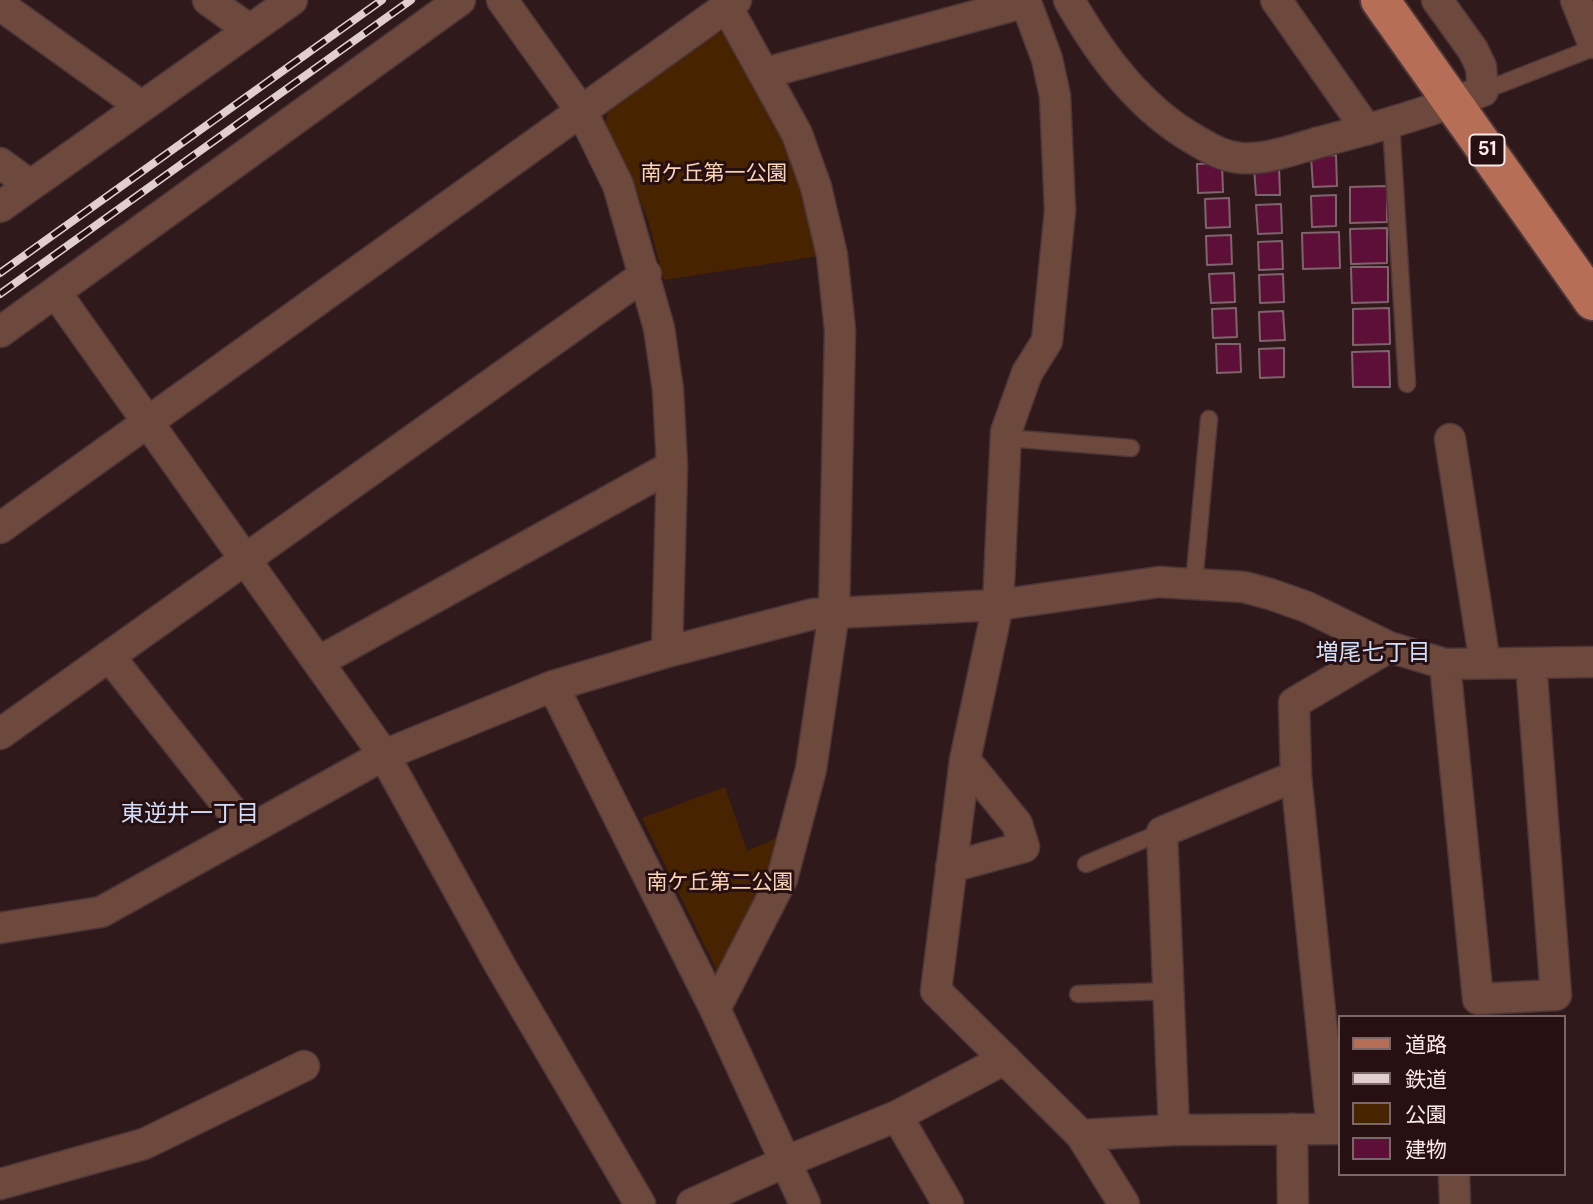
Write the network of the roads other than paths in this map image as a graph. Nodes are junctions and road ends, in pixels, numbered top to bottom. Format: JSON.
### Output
{"nodes":[{"id":1,"x":208,"y":0,"type":"edge"},
{"id":2,"x":292,"y":0,"type":"edge"},
{"id":3,"x":460,"y":0,"type":"edge"},
{"id":4,"x":502,"y":0,"type":"edge"},
{"id":5,"x":1069,"y":0,"type":"edge"},
{"id":6,"x":1276,"y":0,"type":"edge"},
{"id":7,"x":1380,"y":0,"type":"edge"},
{"id":8,"x":1437,"y":0,"type":"edge"},
{"id":9,"x":1576,"y":0,"type":"edge"},
{"id":10,"x":1026,"y":1,"type":"edge"},
{"id":11,"x":731,"y":3,"type":"edge"},
{"id":12,"x":0,"y":5,"type":"edge"},
{"id":13,"x":250,"y":30,"type":"junction"},
{"id":14,"x":1593,"y":45,"type":"edge"},
{"id":15,"x":765,"y":73,"type":"junction"},
{"id":16,"x":1468,"y":97,"type":"junction"},
{"id":17,"x":141,"y":106,"type":"junction"},
{"id":18,"x":582,"y":112,"type":"junction"},
{"id":19,"x":1379,"y":127,"type":"junction"},
{"id":20,"x":0,"y":163,"type":"edge"},
{"id":21,"x":30,"y":185,"type":"junction"},
{"id":22,"x":0,"y":207,"type":"edge"},
{"id":23,"x":646,"y":274,"type":"junction"},
{"id":24,"x":56,"y":293,"type":"junction"},
{"id":25,"x":1593,"y":301,"type":"edge"},
{"id":26,"x":0,"y":332,"type":"edge"},
{"id":27,"x":1408,"y":384,"type":"dead end"},
{"id":28,"x":1209,"y":419,"type":"dead end"},
{"id":29,"x":149,"y":422,"type":"junction"},
{"id":30,"x":1006,"y":438,"type":"junction"},
{"id":31,"x":1450,"y":439,"type":"dead end"},
{"id":32,"x":1131,"y":448,"type":"dead end"},
{"id":33,"x":672,"y":466,"type":"junction"},
{"id":34,"x":0,"y":528,"type":"edge"},
{"id":35,"x":245,"y":559,"type":"junction"},
{"id":36,"x":1194,"y":584,"type":"junction"},
{"id":37,"x":998,"y":605,"type":"junction"},
{"id":38,"x":834,"y":612,"type":"junction"},
{"id":39,"x":1390,"y":647,"type":"junction"},
{"id":40,"x":667,"y":652,"type":"junction"},
{"id":41,"x":109,"y":656,"type":"junction"},
{"id":42,"x":318,"y":662,"type":"junction"},
{"id":43,"x":1593,"y":662,"type":"edge"},
{"id":44,"x":1485,"y":663,"type":"junction"},
{"id":45,"x":1531,"y":663,"type":"junction"},
{"id":46,"x":1445,"y":664,"type":"junction"},
{"id":47,"x":553,"y":686,"type":"junction"},
{"id":48,"x":0,"y":734,"type":"edge"},
{"id":49,"x":384,"y":755,"type":"junction"},
{"id":50,"x":965,"y":760,"type":"junction"},
{"id":51,"x":1296,"y":776,"type":"junction"},
{"id":52,"x":247,"y":830,"type":"junction"},
{"id":53,"x":1162,"y":832,"type":"junction"},
{"id":54,"x":1086,"y":864,"type":"dead end"},
{"id":55,"x":951,"y":867,"type":"junction"},
{"id":56,"x":0,"y":928,"type":"edge"},
{"id":57,"x":1169,"y":991,"type":"junction"},
{"id":58,"x":1078,"y":995,"type":"dead end"},
{"id":59,"x":715,"y":1009,"type":"junction"},
{"id":60,"x":1005,"y":1059,"type":"junction"},
{"id":61,"x":304,"y":1066,"type":"dead end"},
{"id":62,"x":897,"y":1116,"type":"junction"},
{"id":63,"x":1292,"y":1129,"type":"junction"},
{"id":64,"x":1336,"y":1129,"type":"edge"},
{"id":65,"x":1174,"y":1130,"type":"junction"},
{"id":66,"x":1081,"y":1135,"type":"junction"},
{"id":67,"x":785,"y":1162,"type":"junction"},
{"id":68,"x":1454,"y":1176,"type":"edge"},
{"id":69,"x":0,"y":1184,"type":"edge"},
{"id":70,"x":640,"y":1204,"type":"edge"},
{"id":71,"x":692,"y":1204,"type":"edge"},
{"id":72,"x":805,"y":1204,"type":"edge"},
{"id":73,"x":948,"y":1204,"type":"edge"},
{"id":74,"x":1124,"y":1204,"type":"edge"},
{"id":75,"x":1293,"y":1204,"type":"edge"},
{"id":76,"x":1455,"y":1204,"type":"edge"}],
"edges":[{"from":1,"to":13,"type":"street"},
{"from":2,"to":13,"type":"street"},
{"from":3,"to":24,"type":"street"},
{"from":4,"to":18,"type":"street"},
{"from":5,"to":19,"type":"street"},
{"from":6,"to":19,"type":"street"},
{"from":7,"to":16,"type":"main road","number":"51"},
{"from":8,"to":16,"type":"street"},
{"from":9,"to":14,"type":"street"},
{"from":10,"to":15,"type":"street"},
{"from":10,"to":30,"type":"street"},
{"from":11,"to":15,"type":"street"},
{"from":11,"to":18,"type":"street"},
{"from":12,"to":17,"type":"street"},
{"from":13,"to":17,"type":"street"},
{"from":14,"to":16,"type":"lane"},
{"from":15,"to":38,"type":"street"},
{"from":16,"to":19,"type":"street"},
{"from":16,"to":25,"type":"main road","number":"51"},
{"from":17,"to":21,"type":"street"},
{"from":18,"to":23,"type":"street"},
{"from":18,"to":29,"type":"street"},
{"from":19,"to":27,"type":"lane"},
{"from":20,"to":21,"type":"street"},
{"from":21,"to":22,"type":"street"},
{"from":23,"to":33,"type":"street"},
{"from":23,"to":35,"type":"street"},
{"from":24,"to":26,"type":"street"},
{"from":24,"to":29,"type":"street"},
{"from":28,"to":36,"type":"lane"},
{"from":29,"to":34,"type":"street"},
{"from":29,"to":35,"type":"street"},
{"from":30,"to":32,"type":"lane"},
{"from":30,"to":37,"type":"street"},
{"from":31,"to":44,"type":"street"},
{"from":33,"to":40,"type":"street"},
{"from":33,"to":42,"type":"street"},
{"from":35,"to":41,"type":"street"},
{"from":35,"to":42,"type":"street"},
{"from":36,"to":37,"type":"street"},
{"from":36,"to":39,"type":"street"},
{"from":37,"to":38,"type":"street"},
{"from":37,"to":50,"type":"street"},
{"from":38,"to":40,"type":"street"},
{"from":38,"to":59,"type":"street"},
{"from":39,"to":46,"type":"street"},
{"from":39,"to":51,"type":"street"},
{"from":40,"to":47,"type":"street"},
{"from":41,"to":48,"type":"street"},
{"from":41,"to":52,"type":"street"},
{"from":42,"to":49,"type":"street"},
{"from":43,"to":45,"type":"street"},
{"from":44,"to":45,"type":"street"},
{"from":44,"to":46,"type":"street"},
{"from":45,"to":46,"type":"street"},
{"from":47,"to":49,"type":"street"},
{"from":47,"to":59,"type":"street"},
{"from":49,"to":52,"type":"street"},
{"from":49,"to":70,"type":"street"},
{"from":50,"to":55,"type":"street"},
{"from":50,"to":55,"type":"street"},
{"from":51,"to":53,"type":"street"},
{"from":51,"to":64,"type":"street"},
{"from":52,"to":56,"type":"street"},
{"from":53,"to":54,"type":"lane"},
{"from":53,"to":57,"type":"street"},
{"from":55,"to":60,"type":"street"},
{"from":57,"to":58,"type":"lane"},
{"from":57,"to":65,"type":"street"},
{"from":59,"to":67,"type":"street"},
{"from":60,"to":62,"type":"street"},
{"from":60,"to":66,"type":"street"},
{"from":61,"to":69,"type":"street"},
{"from":62,"to":67,"type":"street"},
{"from":62,"to":73,"type":"street"},
{"from":63,"to":64,"type":"street"},
{"from":63,"to":65,"type":"street"},
{"from":63,"to":75,"type":"street"},
{"from":65,"to":66,"type":"street"},
{"from":66,"to":74,"type":"street"},
{"from":67,"to":71,"type":"street"},
{"from":67,"to":72,"type":"street"},
{"from":68,"to":76,"type":"street"}]}
